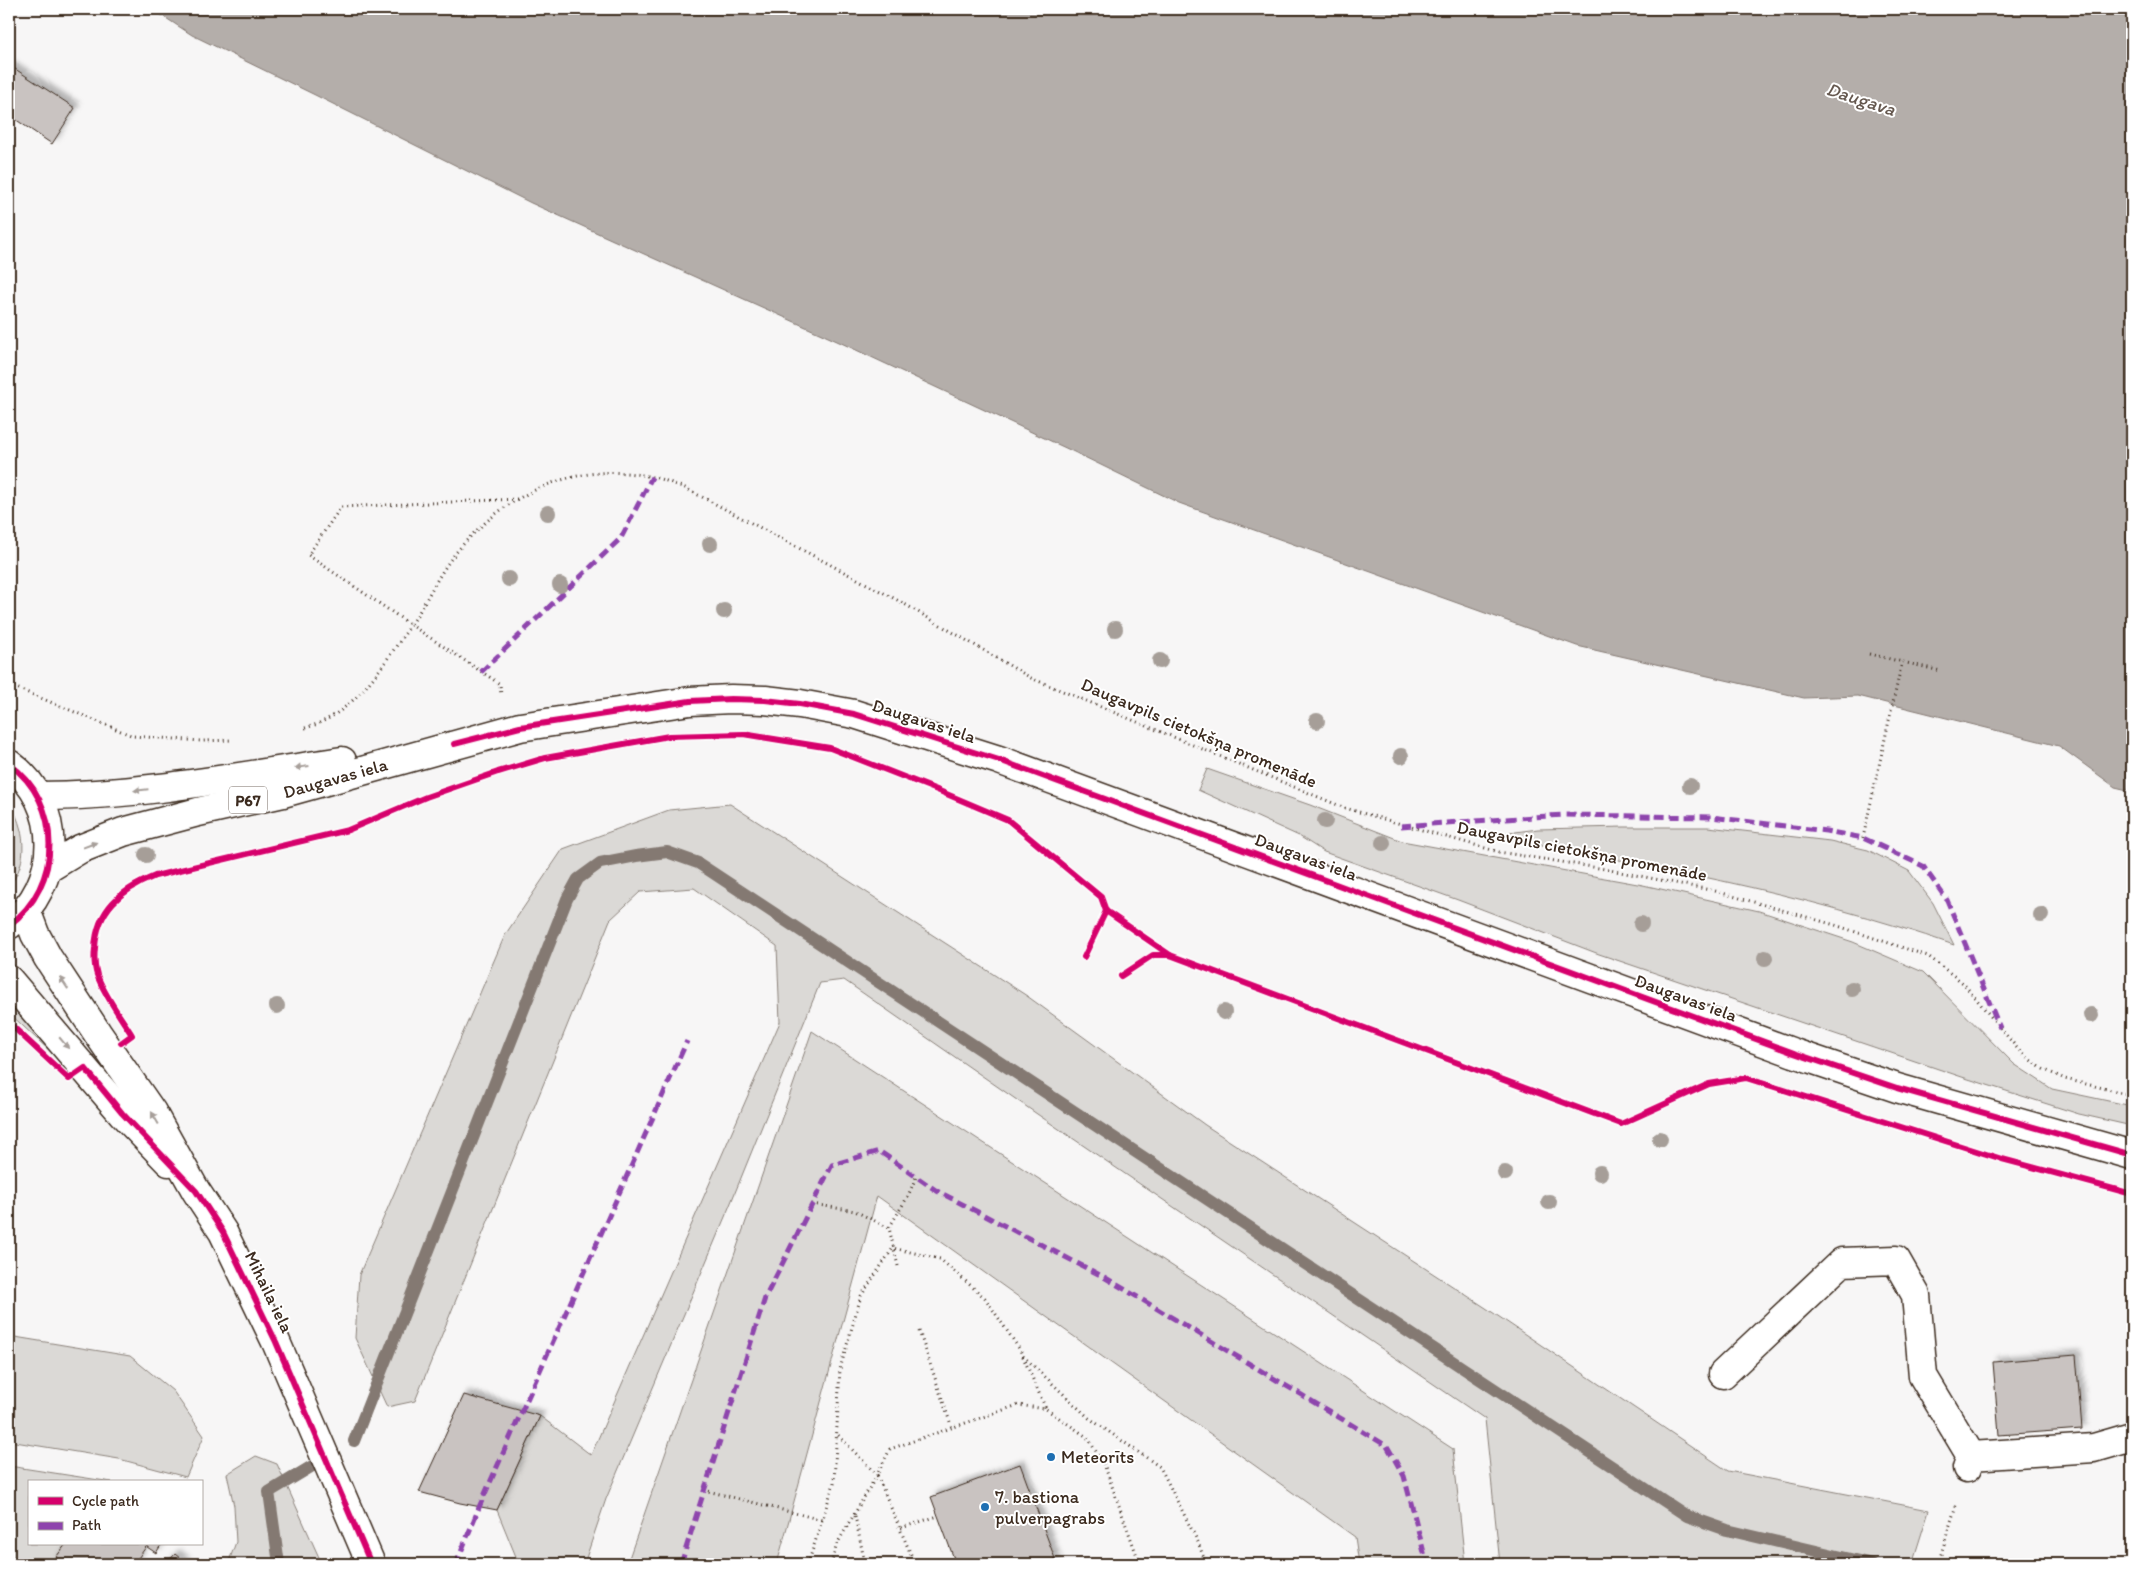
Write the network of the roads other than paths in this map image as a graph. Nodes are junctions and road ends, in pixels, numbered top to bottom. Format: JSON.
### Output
{"nodes":[{"id":1,"x":454,"y":744,"type":"junction"},
{"id":2,"x":9,"y":764,"type":"edge"},
{"id":3,"x":38,"y":796,"type":"junction"},
{"id":4,"x":47,"y":869,"type":"junction"},
{"id":5,"x":17,"y":918,"type":"edge"},
{"id":6,"x":9,"y":980,"type":"edge"},
{"id":7,"x":2132,"y":1155,"type":"edge"},
{"id":8,"x":196,"y":1191,"type":"junction"},
{"id":9,"x":1723,"y":1374,"type":"dead end"},
{"id":10,"x":2132,"y":1437,"type":"edge"},
{"id":11,"x":371,"y":1564,"type":"edge"}],
"edges":[{"from":1,"to":3,"type":"main road","name":"Daugavas iela","number":"P67","one_way":true},
{"from":4,"to":1,"type":"main road","name":"Daugavas iela","number":"P67","one_way":true},
{"from":1,"to":7,"type":"main road","name":"Daugavas iela","number":"P67"},
{"from":2,"to":3,"type":"main road"},
{"from":3,"to":4,"type":"main road"},
{"from":4,"to":5,"type":"main road"},
{"from":8,"to":5,"type":"main road","name":"Mihaila iela","one_way":true},
{"from":6,"to":8,"type":"main road","name":"Mihaila iela","one_way":true},
{"from":8,"to":11,"type":"main road","name":"Mihaila iela"},
{"from":9,"to":10,"type":"main road"}]}
